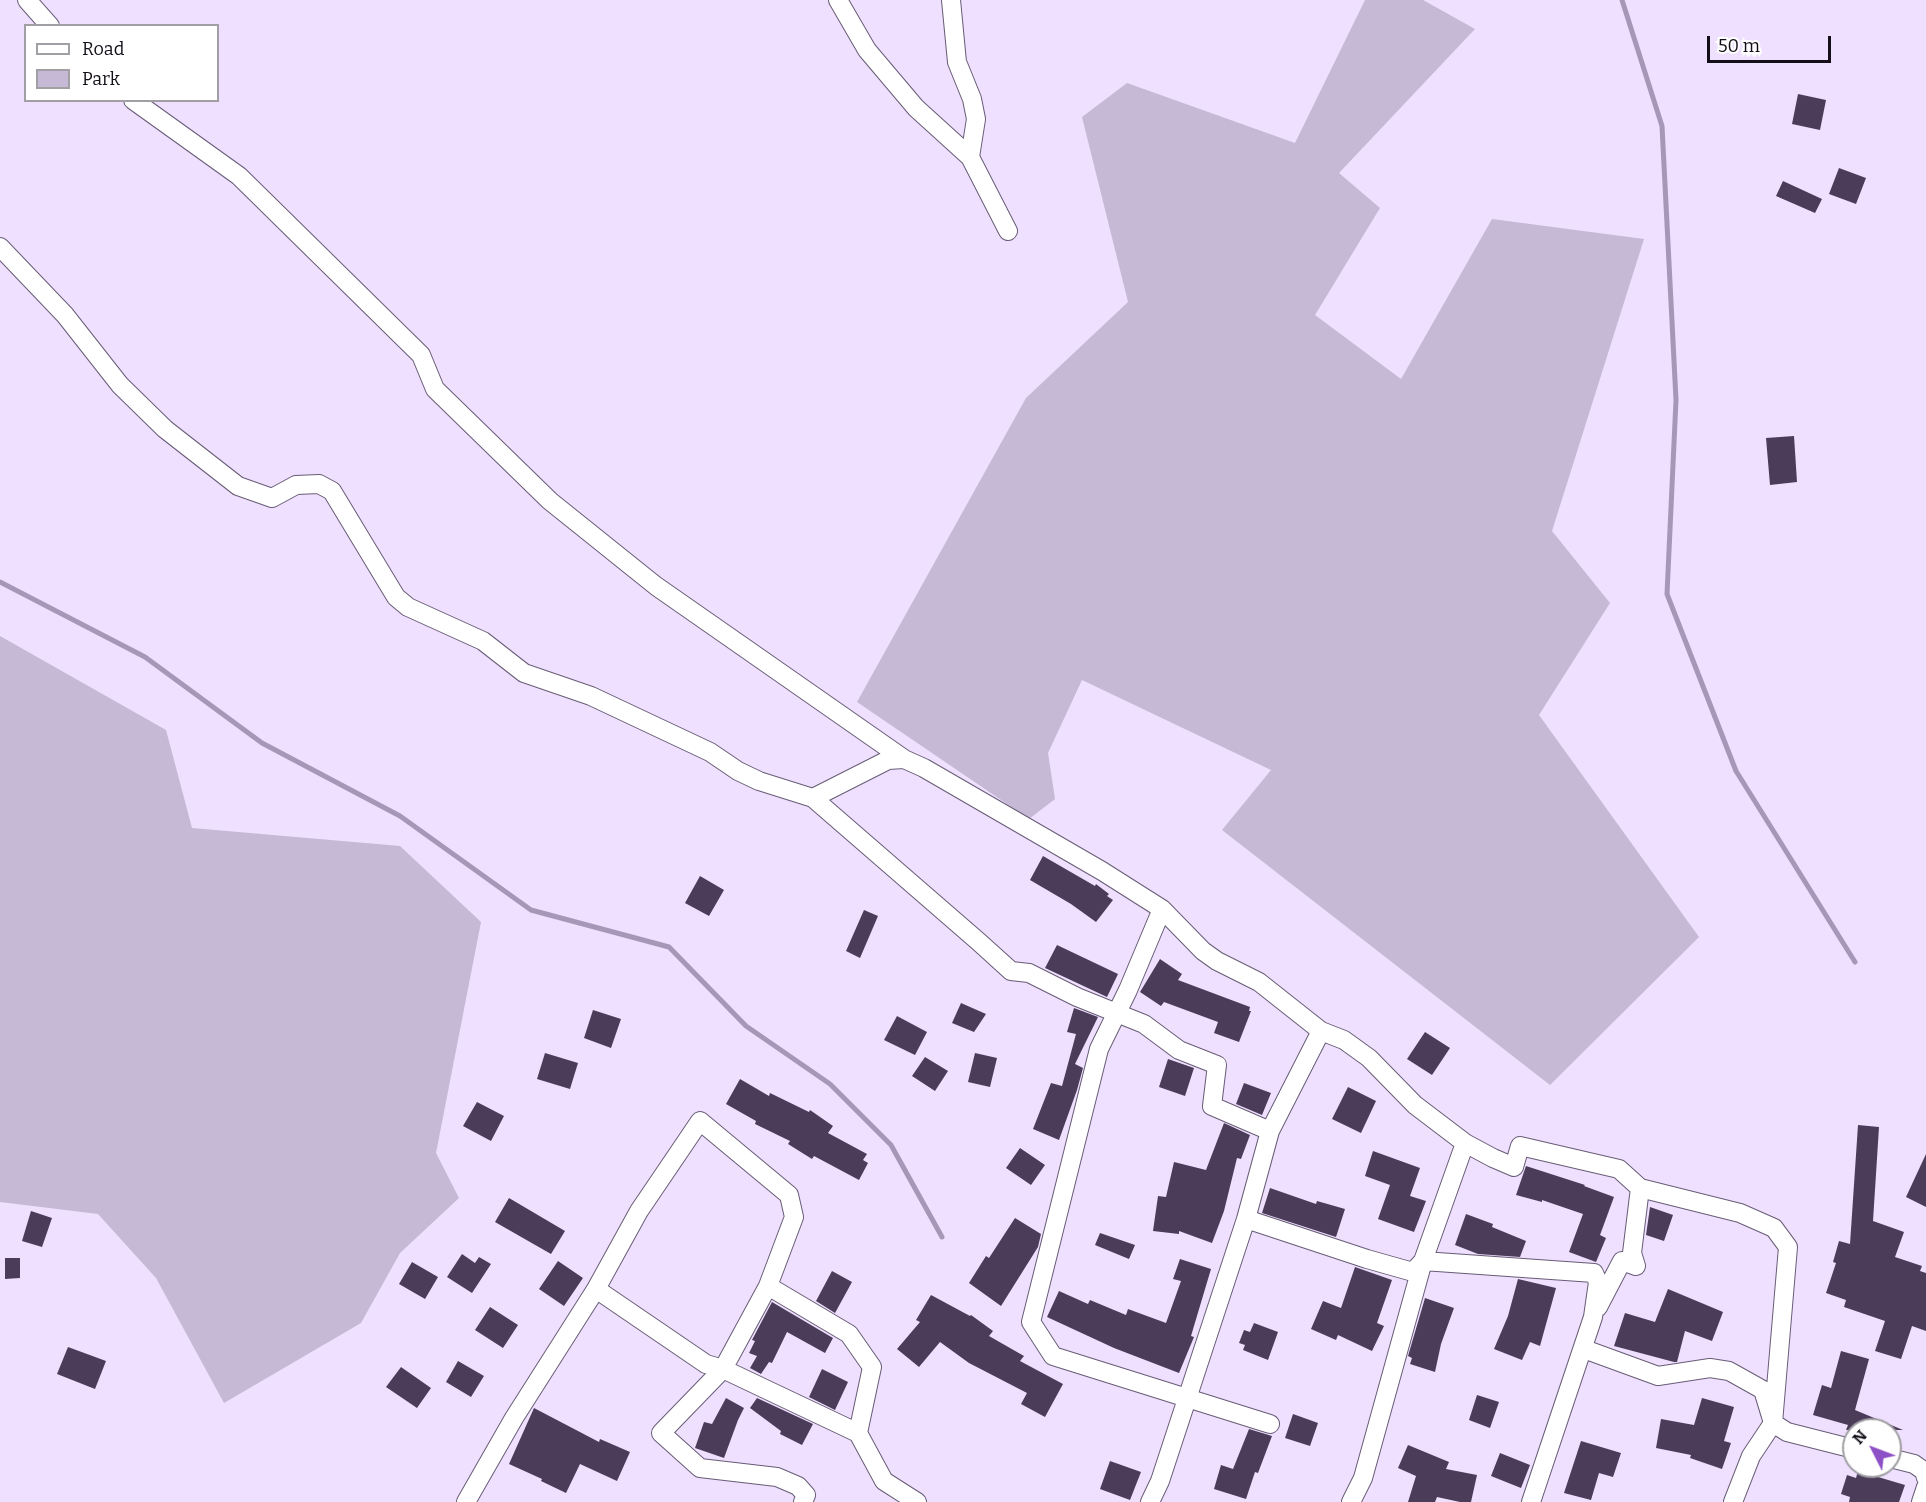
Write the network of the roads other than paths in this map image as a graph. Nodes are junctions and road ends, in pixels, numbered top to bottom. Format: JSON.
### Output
{"nodes":[{"id":1,"x":27,"y":0,"type":"edge"},
{"id":2,"x":838,"y":0,"type":"edge"},
{"id":3,"x":951,"y":0,"type":"edge"},
{"id":4,"x":48,"y":24,"type":"edge"},
{"id":5,"x":136,"y":102,"type":"edge"},
{"id":6,"x":970,"y":157,"type":"junction"},
{"id":7,"x":1008,"y":231,"type":"dead end"},
{"id":8,"x":0,"y":247,"type":"edge"},
{"id":9,"x":903,"y":759,"type":"junction"},
{"id":10,"x":813,"y":798,"type":"junction"},
{"id":11,"x":1162,"y":909,"type":"junction"},
{"id":12,"x":1116,"y":1013,"type":"junction"},
{"id":13,"x":1321,"y":1031,"type":"junction"},
{"id":14,"x":1270,"y":1131,"type":"junction"},
{"id":15,"x":1465,"y":1143,"type":"junction"},
{"id":16,"x":1640,"y":1188,"type":"junction"},
{"id":17,"x":1246,"y":1219,"type":"junction"},
{"id":18,"x":1423,"y":1262,"type":"junction"},
{"id":19,"x":768,"y":1286,"type":"junction"},
{"id":20,"x":596,"y":1288,"type":"junction"},
{"id":21,"x":1593,"y":1317,"type":"junction"},
{"id":22,"x":1584,"y":1349,"type":"junction"},
{"id":23,"x":723,"y":1369,"type":"junction"},
{"id":24,"x":1186,"y":1399,"type":"junction"},
{"id":25,"x":1773,"y":1423,"type":"junction"},
{"id":26,"x":1270,"y":1424,"type":"dead end"},
{"id":27,"x":858,"y":1433,"type":"junction"},
{"id":28,"x":1842,"y":1446,"type":"edge"},
{"id":29,"x":1902,"y":1461,"type":"edge"},
{"id":30,"x":1926,"y":1476,"type":"edge"},
{"id":31,"x":466,"y":1502,"type":"edge"},
{"id":32,"x":803,"y":1502,"type":"edge"},
{"id":33,"x":917,"y":1502,"type":"edge"},
{"id":34,"x":1150,"y":1502,"type":"edge"},
{"id":35,"x":1351,"y":1502,"type":"edge"},
{"id":36,"x":1531,"y":1502,"type":"edge"},
{"id":37,"x":1733,"y":1502,"type":"edge"},
{"id":38,"x":1921,"y":1502,"type":"edge"}],
"edges":[{"from":1,"to":4,"type":"street"},
{"from":2,"to":6,"type":"street"},
{"from":3,"to":6,"type":"street"},
{"from":5,"to":9,"type":"street"},
{"from":6,"to":7,"type":"street"},
{"from":8,"to":10,"type":"street"},
{"from":9,"to":10,"type":"street"},
{"from":9,"to":11,"type":"street"},
{"from":10,"to":12,"type":"street"},
{"from":11,"to":12,"type":"street"},
{"from":11,"to":13,"type":"street"},
{"from":12,"to":14,"type":"street"},
{"from":12,"to":24,"type":"street"},
{"from":13,"to":14,"type":"street"},
{"from":13,"to":15,"type":"street"},
{"from":14,"to":17,"type":"street"},
{"from":15,"to":16,"type":"street"},
{"from":15,"to":18,"type":"street"},
{"from":16,"to":21,"type":"street"},
{"from":16,"to":25,"type":"street"},
{"from":17,"to":18,"type":"street"},
{"from":17,"to":24,"type":"street"},
{"from":18,"to":21,"type":"street"},
{"from":18,"to":35,"type":"street"},
{"from":19,"to":20,"type":"street"},
{"from":19,"to":23,"type":"street"},
{"from":19,"to":27,"type":"street"},
{"from":20,"to":23,"type":"street"},
{"from":20,"to":31,"type":"street"},
{"from":21,"to":22,"type":"street"},
{"from":22,"to":25,"type":"street"},
{"from":22,"to":36,"type":"street"},
{"from":23,"to":27,"type":"street"},
{"from":23,"to":32,"type":"street"},
{"from":24,"to":26,"type":"street"},
{"from":24,"to":34,"type":"street"},
{"from":25,"to":28,"type":"street"},
{"from":25,"to":37,"type":"street"},
{"from":27,"to":33,"type":"street"},
{"from":29,"to":30,"type":"street"},
{"from":30,"to":38,"type":"street"}]}
